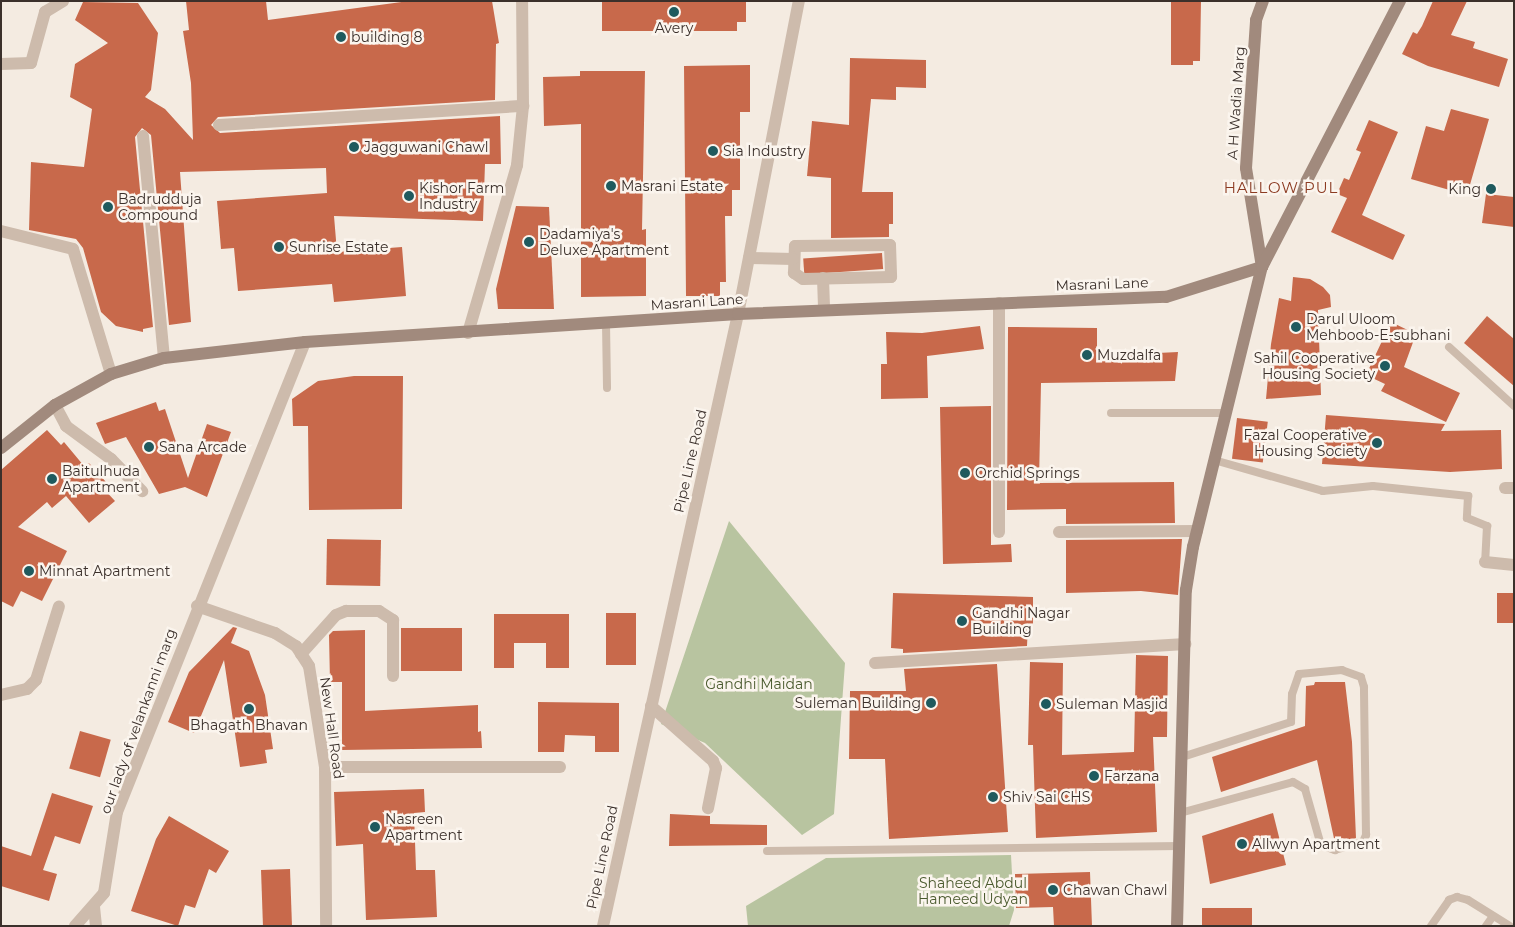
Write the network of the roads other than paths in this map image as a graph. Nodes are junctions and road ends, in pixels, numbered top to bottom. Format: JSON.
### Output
{"nodes":[{"id":1,"x":62,"y":1,"type":"edge"},
{"id":2,"x":522,"y":1,"type":"edge"},
{"id":3,"x":799,"y":1,"type":"edge"},
{"id":4,"x":1263,"y":1,"type":"edge"},
{"id":5,"x":1400,"y":1,"type":"edge"},
{"id":6,"x":1,"y":64,"type":"edge"},
{"id":7,"x":523,"y":106,"type":"junction"},
{"id":8,"x":219,"y":125,"type":"dead end"},
{"id":9,"x":143,"y":136,"type":"dead end"},
{"id":10,"x":1,"y":231,"type":"edge"},
{"id":11,"x":749,"y":258,"type":"junction"},
{"id":12,"x":793,"y":258,"type":"junction"},
{"id":13,"x":1262,"y":267,"type":"junction"},
{"id":14,"x":823,"y":278,"type":"junction"},
{"id":15,"x":999,"y":303,"type":"junction"},
{"id":16,"x":824,"y":310,"type":"junction"},
{"id":17,"x":738,"y":314,"type":"junction"},
{"id":18,"x":606,"y":323,"type":"junction"},
{"id":19,"x":468,"y":333,"type":"junction"},
{"id":20,"x":305,"y":342,"type":"junction"},
{"id":21,"x":1448,"y":347,"type":"dead end"},
{"id":22,"x":164,"y":358,"type":"junction"},
{"id":23,"x":111,"y":374,"type":"junction"},
{"id":24,"x":607,"y":388,"type":"dead end"},
{"id":25,"x":55,"y":405,"type":"junction"},
{"id":26,"x":1514,"y":406,"type":"edge"},
{"id":27,"x":1111,"y":413,"type":"dead end"},
{"id":28,"x":1226,"y":413,"type":"junction"},
{"id":29,"x":1,"y":448,"type":"edge"},
{"id":30,"x":1214,"y":460,"type":"junction"},
{"id":31,"x":142,"y":491,"type":"dead end"},
{"id":32,"x":1197,"y":531,"type":"junction"},
{"id":33,"x":999,"y":532,"type":"dead end"},
{"id":34,"x":1059,"y":532,"type":"dead end"},
{"id":35,"x":1485,"y":562,"type":"joint"},
{"id":36,"x":1514,"y":565,"type":"edge"},
{"id":37,"x":59,"y":606,"type":"dead end"},
{"id":38,"x":197,"y":606,"type":"junction"},
{"id":39,"x":1185,"y":644,"type":"junction"},
{"id":40,"x":302,"y":654,"type":"junction"},
{"id":41,"x":875,"y":663,"type":"dead end"},
{"id":42,"x":393,"y":676,"type":"dead end"},
{"id":43,"x":1,"y":695,"type":"edge"},
{"id":44,"x":651,"y":706,"type":"junction"},
{"id":45,"x":1182,"y":757,"type":"junction"},
{"id":46,"x":325,"y":767,"type":"junction"},
{"id":47,"x":560,"y":767,"type":"dead end"},
{"id":48,"x":708,"y":808,"type":"dead end"},
{"id":49,"x":1180,"y":813,"type":"junction"},
{"id":50,"x":1180,"y":846,"type":"junction"},
{"id":51,"x":767,"y":851,"type":"dead end"},
{"id":52,"x":94,"y":907,"type":"junction"},
{"id":53,"x":1493,"y":916,"type":"junction"},
{"id":54,"x":75,"y":926,"type":"edge"},
{"id":55,"x":96,"y":926,"type":"edge"},
{"id":56,"x":326,"y":926,"type":"edge"},
{"id":57,"x":603,"y":926,"type":"edge"},
{"id":58,"x":1177,"y":926,"type":"edge"},
{"id":59,"x":1431,"y":926,"type":"edge"},
{"id":60,"x":1486,"y":926,"type":"edge"},
{"id":61,"x":1510,"y":926,"type":"edge"}],
"edges":[{"from":1,"to":6,"type":"street"},
{"from":2,"to":7,"type":"street"},
{"from":3,"to":11,"type":"street","name":"Pipe Line Road"},
{"from":4,"to":13,"type":"street","name":"A H Wadia Marg"},
{"from":5,"to":13,"type":"street"},
{"from":7,"to":8,"type":"street"},
{"from":7,"to":19,"type":"street"},
{"from":9,"to":22,"type":"street"},
{"from":10,"to":23,"type":"street"},
{"from":11,"to":12,"type":"street"},
{"from":11,"to":17,"type":"street","name":"Pipe Line Road"},
{"from":12,"to":14,"type":"street"},
{"from":12,"to":14,"type":"street"},
{"from":13,"to":15,"type":"street","name":"Masrani Lane"},
{"from":13,"to":28,"type":"street"},
{"from":14,"to":16,"type":"street"},
{"from":15,"to":16,"type":"street","name":"Masrani Lane"},
{"from":15,"to":33,"type":"street"},
{"from":16,"to":17,"type":"street","name":"Masrani Lane"},
{"from":17,"to":18,"type":"street","name":"Masrani Lane"},
{"from":17,"to":44,"type":"street","name":"Pipe Line Road"},
{"from":18,"to":19,"type":"street","name":"Masrani Lane"},
{"from":18,"to":24,"type":"lane"},
{"from":19,"to":20,"type":"street","name":"Masrani Lane"},
{"from":20,"to":22,"type":"street","name":"Masrani Lane"},
{"from":20,"to":38,"type":"street","name":"our lady of velankanni marg"},
{"from":21,"to":26,"type":"lane"},
{"from":22,"to":23,"type":"street","name":"Masrani Lane"},
{"from":23,"to":25,"type":"street","name":"Masrani Lane"},
{"from":25,"to":29,"type":"street","name":"Masrani Lane"},
{"from":25,"to":31,"type":"street"},
{"from":27,"to":28,"type":"lane"},
{"from":28,"to":30,"type":"street"},
{"from":30,"to":32,"type":"street"},
{"from":30,"to":35,"type":"lane"},
{"from":32,"to":34,"type":"street"},
{"from":32,"to":39,"type":"street"},
{"from":35,"to":36,"type":"street"},
{"from":37,"to":43,"type":"street"},
{"from":38,"to":40,"type":"street","name":"New Hall Road"},
{"from":38,"to":52,"type":"street","name":"our lady of velankanni marg"},
{"from":39,"to":41,"type":"street"},
{"from":39,"to":45,"type":"street"},
{"from":40,"to":42,"type":"street"},
{"from":40,"to":46,"type":"street","name":"New Hall Road"},
{"from":44,"to":48,"type":"street"},
{"from":44,"to":57,"type":"street","name":"Pipe Line Road"},
{"from":45,"to":49,"type":"street"},
{"from":45,"to":49,"type":"lane"},
{"from":46,"to":47,"type":"street"},
{"from":46,"to":56,"type":"street","name":"New Hall Road"},
{"from":49,"to":50,"type":"street"},
{"from":50,"to":51,"type":"lane"},
{"from":50,"to":58,"type":"street"},
{"from":52,"to":54,"type":"street","name":"our lady of velankanni marg"},
{"from":52,"to":55,"type":"street"},
{"from":53,"to":59,"type":"lane"},
{"from":53,"to":60,"type":"lane"},
{"from":53,"to":61,"type":"lane"}]}
